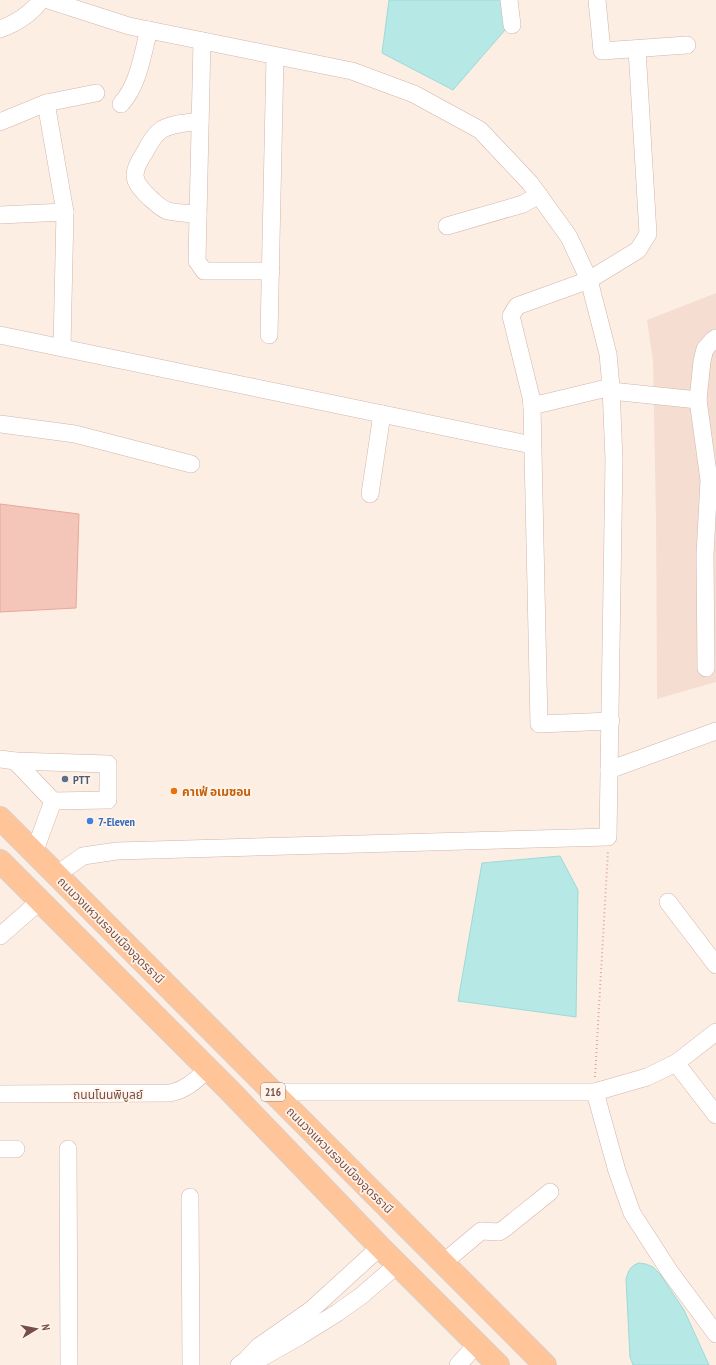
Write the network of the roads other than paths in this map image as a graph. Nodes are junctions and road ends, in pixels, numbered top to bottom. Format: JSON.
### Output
{"nodes":[{"id":1,"x":41,"y":0,"type":"edge"},
{"id":2,"x":48,"y":0,"type":"edge"},
{"id":3,"x":509,"y":0,"type":"edge"},
{"id":4,"x":597,"y":0,"type":"edge"},
{"id":5,"x":512,"y":25,"type":"dead end"},
{"id":6,"x":0,"y":29,"type":"edge"},
{"id":7,"x":149,"y":30,"type":"junction"},
{"id":8,"x":202,"y":41,"type":"junction"},
{"id":9,"x":687,"y":45,"type":"dead end"},
{"id":10,"x":637,"y":49,"type":"junction"},
{"id":11,"x":275,"y":56,"type":"junction"},
{"id":12,"x":96,"y":93,"type":"dead end"},
{"id":13,"x":46,"y":103,"type":"junction"},
{"id":14,"x":121,"y":104,"type":"dead end"},
{"id":15,"x":200,"y":121,"type":"junction"},
{"id":16,"x":0,"y":122,"type":"edge"},
{"id":17,"x":539,"y":195,"type":"junction"},
{"id":18,"x":65,"y":212,"type":"junction"},
{"id":19,"x":198,"y":214,"type":"junction"},
{"id":20,"x":0,"y":215,"type":"edge"},
{"id":21,"x":447,"y":226,"type":"dead end"},
{"id":22,"x":271,"y":272,"type":"junction"},
{"id":23,"x":589,"y":280,"type":"junction"},
{"id":24,"x":0,"y":334,"type":"edge"},
{"id":25,"x":269,"y":335,"type":"dead end"},
{"id":26,"x":716,"y":338,"type":"edge"},
{"id":27,"x":62,"y":347,"type":"junction"},
{"id":28,"x":611,"y":389,"type":"junction"},
{"id":29,"x":698,"y":400,"type":"junction"},
{"id":30,"x":532,"y":406,"type":"junction"},
{"id":31,"x":382,"y":414,"type":"junction"},
{"id":32,"x":0,"y":424,"type":"edge"},
{"id":33,"x":532,"y":445,"type":"junction"},
{"id":34,"x":191,"y":464,"type":"dead end"},
{"id":35,"x":713,"y":483,"type":"edge"},
{"id":36,"x":370,"y":494,"type":"dead end"},
{"id":37,"x":710,"y":556,"type":"edge"},
{"id":38,"x":706,"y":668,"type":"dead end"},
{"id":39,"x":611,"y":721,"type":"junction"},
{"id":40,"x":716,"y":730,"type":"edge"},
{"id":41,"x":7,"y":760,"type":"edge"},
{"id":42,"x":614,"y":768,"type":"junction"},
{"id":43,"x":52,"y":801,"type":"junction"},
{"id":44,"x":0,"y":818,"type":"edge"},
{"id":45,"x":34,"y":853,"type":"junction"},
{"id":46,"x":0,"y":861,"type":"edge"},
{"id":47,"x":56,"y":875,"type":"junction"},
{"id":48,"x":40,"y":901,"type":"junction"},
{"id":49,"x":668,"y":902,"type":"dead end"},
{"id":50,"x":4,"y":933,"type":"edge"},
{"id":51,"x":716,"y":965,"type":"edge"},
{"id":52,"x":716,"y":1032,"type":"edge"},
{"id":53,"x":676,"y":1063,"type":"junction"},
{"id":54,"x":208,"y":1070,"type":"junction"},
{"id":55,"x":272,"y":1092,"type":"junction"},
{"id":56,"x":595,"y":1092,"type":"junction"},
{"id":57,"x":0,"y":1094,"type":"edge"},
{"id":58,"x":716,"y":1115,"type":"edge"},
{"id":59,"x":68,"y":1149,"type":"dead end"},
{"id":60,"x":550,"y":1192,"type":"dead end"},
{"id":61,"x":190,"y":1197,"type":"dead end"},
{"id":62,"x":380,"y":1247,"type":"junction"},
{"id":63,"x":444,"y":1263,"type":"junction"},
{"id":64,"x":398,"y":1264,"type":"junction"},
{"id":65,"x":716,"y":1334,"type":"edge"},
{"id":66,"x":477,"y":1344,"type":"junction"},
{"id":67,"x":242,"y":1363,"type":"edge"},
{"id":68,"x":69,"y":1365,"type":"edge"},
{"id":69,"x":191,"y":1365,"type":"edge"},
{"id":70,"x":458,"y":1365,"type":"edge"},
{"id":71,"x":498,"y":1365,"type":"edge"},
{"id":72,"x":545,"y":1365,"type":"edge"}],
"edges":[{"from":1,"to":6,"type":"street"},
{"from":2,"to":7,"type":"street"},
{"from":3,"to":5,"type":"street"},
{"from":4,"to":10,"type":"street"},
{"from":7,"to":8,"type":"street"},
{"from":7,"to":14,"type":"street"},
{"from":8,"to":11,"type":"street"},
{"from":8,"to":15,"type":"street"},
{"from":9,"to":10,"type":"street"},
{"from":10,"to":23,"type":"street"},
{"from":11,"to":17,"type":"street"},
{"from":11,"to":22,"type":"street"},
{"from":12,"to":13,"type":"street"},
{"from":13,"to":16,"type":"street"},
{"from":13,"to":18,"type":"street"},
{"from":15,"to":19,"type":"street"},
{"from":15,"to":19,"type":"street"},
{"from":17,"to":21,"type":"street"},
{"from":17,"to":23,"type":"street"},
{"from":18,"to":20,"type":"street"},
{"from":18,"to":27,"type":"street"},
{"from":19,"to":22,"type":"street"},
{"from":22,"to":25,"type":"street"},
{"from":23,"to":28,"type":"street"},
{"from":23,"to":30,"type":"street"},
{"from":24,"to":27,"type":"street"},
{"from":26,"to":29,"type":"street"},
{"from":27,"to":31,"type":"street"},
{"from":28,"to":29,"type":"street"},
{"from":28,"to":30,"type":"street"},
{"from":28,"to":39,"type":"street"},
{"from":29,"to":35,"type":"street"},
{"from":30,"to":33,"type":"street"},
{"from":31,"to":33,"type":"street"},
{"from":31,"to":36,"type":"street"},
{"from":32,"to":34,"type":"street"},
{"from":33,"to":39,"type":"street"},
{"from":35,"to":37,"type":"street"},
{"from":37,"to":38,"type":"street"},
{"from":39,"to":42,"type":"street"},
{"from":40,"to":42,"type":"street"},
{"from":41,"to":43,"type":"street"},
{"from":41,"to":43,"type":"street"},
{"from":42,"to":47,"type":"street"},
{"from":43,"to":45,"type":"street"},
{"from":44,"to":45,"type":"main road","name":"ถนนวงแหวนรอบเมืองอุดรธานี","number":"216"},
{"from":45,"to":47,"type":"main road","name":"ถนนวงแหวนรอบเมืองอุดรธานี","number":"216"},
{"from":46,"to":48,"type":"main road","number":"216"},
{"from":47,"to":55,"type":"main road","name":"ถนนวงแหวนรอบเมืองอุดรธานี","number":"216"},
{"from":48,"to":50,"type":"street"},
{"from":48,"to":54,"type":"main road","number":"216"},
{"from":49,"to":51,"type":"street"},
{"from":52,"to":53,"type":"street"},
{"from":53,"to":56,"type":"street"},
{"from":53,"to":58,"type":"street"},
{"from":54,"to":57,"type":"street","name":"ถนนโนนพิบูลย์"},
{"from":54,"to":62,"type":"main road","number":"216"},
{"from":55,"to":56,"type":"street"},
{"from":55,"to":63,"type":"main road","name":"ถนนวงแหวนรอบเมืองอุดรธานี","number":"216"},
{"from":56,"to":65,"type":"street"},
{"from":59,"to":68,"type":"street"},
{"from":60,"to":63,"type":"street"},
{"from":61,"to":69,"type":"street"},
{"from":62,"to":64,"type":"main road","number":"216"},
{"from":62,"to":67,"type":"street"},
{"from":63,"to":72,"type":"main road","name":"ถนนวงแหวนรอบเมืองอุดรธานี","number":"216"},
{"from":64,"to":66,"type":"main road","number":"216"},
{"from":64,"to":67,"type":"street"},
{"from":66,"to":70,"type":"street"},
{"from":66,"to":71,"type":"main road","number":"216"}]}
